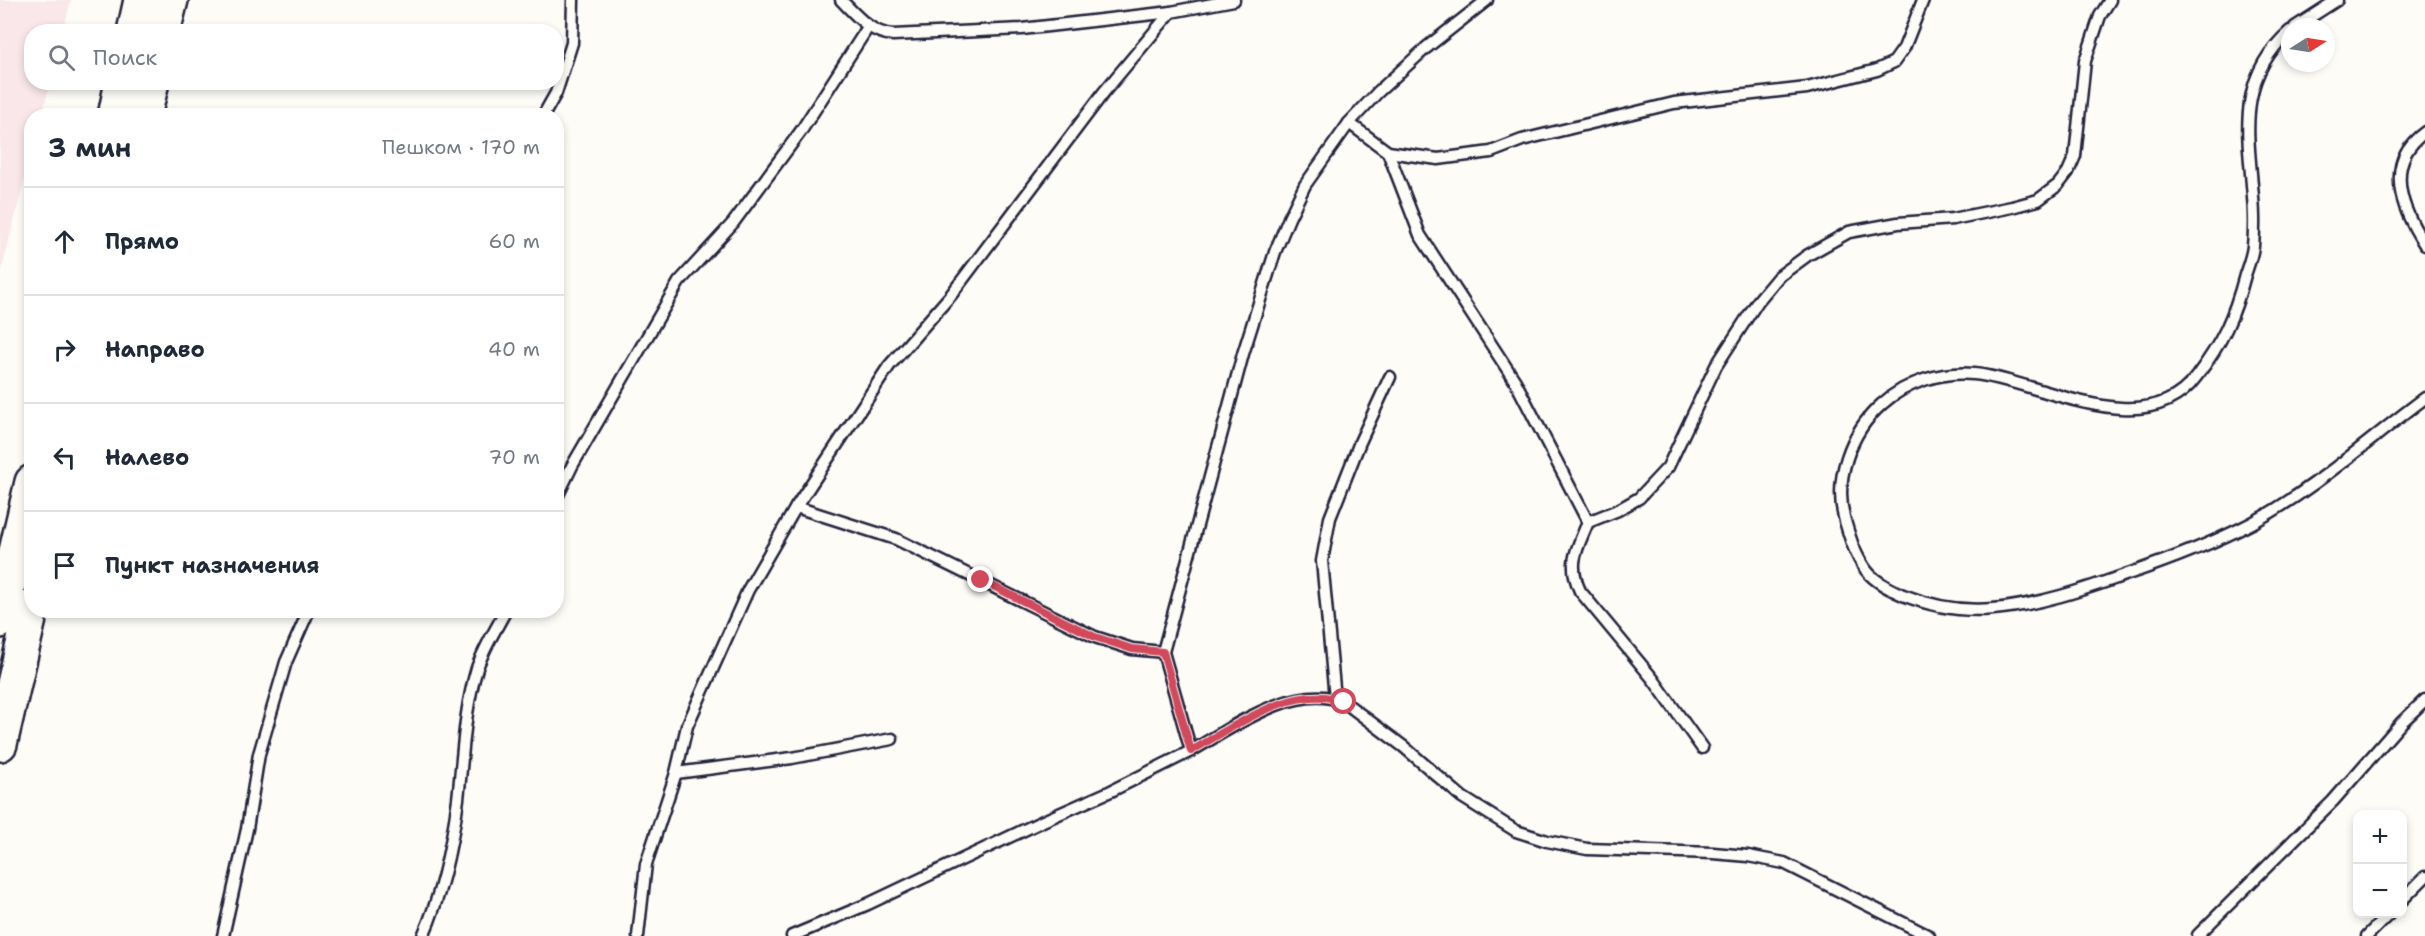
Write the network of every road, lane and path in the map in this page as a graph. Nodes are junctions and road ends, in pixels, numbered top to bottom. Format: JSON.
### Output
{"nodes":[{"id":1,"x":141,"y":0,"type":"edge"},
{"id":2,"x":171,"y":0,"type":"edge"},
{"id":3,"x":573,"y":0,"type":"edge"},
{"id":4,"x":841,"y":0,"type":"edge"},
{"id":5,"x":1234,"y":0,"type":"edge"},
{"id":6,"x":1488,"y":0,"type":"edge"},
{"id":7,"x":1923,"y":0,"type":"edge"},
{"id":8,"x":2110,"y":0,"type":"edge"},
{"id":9,"x":2337,"y":0,"type":"edge"},
{"id":10,"x":1171,"y":12,"type":"junction"},
{"id":11,"x":2309,"y":18,"type":"edge"},
{"id":12,"x":136,"y":24,"type":"edge"},
{"id":13,"x":165,"y":24,"type":"edge"},
{"id":14,"x":868,"y":27,"type":"junction"},
{"id":15,"x":2281,"y":40,"type":"edge"},
{"id":16,"x":564,"y":68,"type":"edge"},
{"id":17,"x":120,"y":90,"type":"edge"},
{"id":18,"x":150,"y":90,"type":"edge"},
{"id":19,"x":557,"y":90,"type":"edge"},
{"id":20,"x":117,"y":108,"type":"edge"},
{"id":21,"x":146,"y":108,"type":"edge"},
{"id":22,"x":548,"y":108,"type":"edge"},
{"id":23,"x":1349,"y":123,"type":"junction"},
{"id":24,"x":2425,"y":132,"type":"edge"},
{"id":25,"x":1388,"y":152,"type":"junction"},
{"id":26,"x":2425,"y":245,"type":"edge"},
{"id":27,"x":1390,"y":377,"type":"dead end"},
{"id":28,"x":2425,"y":398,"type":"edge"},
{"id":29,"x":564,"y":485,"type":"edge"},
{"id":30,"x":796,"y":507,"type":"junction"},
{"id":31,"x":24,"y":517,"type":"edge"},
{"id":32,"x":1588,"y":522,"type":"junction"},
{"id":33,"x":29,"y":618,"type":"edge"},
{"id":34,"x":305,"y":618,"type":"edge"},
{"id":35,"x":502,"y":618,"type":"edge"},
{"id":36,"x":0,"y":621,"type":"edge"},
{"id":37,"x":1163,"y":652,"type":"junction"},
{"id":38,"x":1335,"y":698,"type":"junction"},
{"id":39,"x":2425,"y":700,"type":"edge"},
{"id":40,"x":892,"y":740,"type":"dead end"},
{"id":41,"x":0,"y":744,"type":"edge"},
{"id":42,"x":1702,"y":748,"type":"dead end"},
{"id":43,"x":1191,"y":751,"type":"junction"},
{"id":44,"x":676,"y":773,"type":"junction"},
{"id":45,"x":2425,"y":877,"type":"edge"},
{"id":46,"x":2407,"y":896,"type":"edge"},
{"id":47,"x":2385,"y":918,"type":"edge"},
{"id":48,"x":223,"y":936,"type":"edge"},
{"id":49,"x":423,"y":936,"type":"edge"},
{"id":50,"x":638,"y":936,"type":"edge"},
{"id":51,"x":792,"y":936,"type":"edge"},
{"id":52,"x":1929,"y":936,"type":"edge"},
{"id":53,"x":2197,"y":936,"type":"edge"},
{"id":54,"x":2367,"y":936,"type":"edge"}],
"edges":[{"from":1,"to":12,"type":"highway"},
{"from":2,"to":13,"type":"highway"},
{"from":3,"to":16,"type":"lane"},
{"from":4,"to":14,"type":"lane"},
{"from":5,"to":10,"type":"lane"},
{"from":6,"to":23,"type":"lane"},
{"from":7,"to":25,"type":"lane"},
{"from":8,"to":32,"type":"lane"},
{"from":9,"to":11,"type":"lane"},
{"from":10,"to":14,"type":"lane"},
{"from":10,"to":30,"type":"lane"},
{"from":14,"to":29,"type":"lane"},
{"from":15,"to":28,"type":"lane"},
{"from":17,"to":20,"type":"highway"},
{"from":18,"to":21,"type":"highway"},
{"from":19,"to":22,"type":"lane"},
{"from":23,"to":25,"type":"lane"},
{"from":23,"to":37,"type":"lane"},
{"from":24,"to":26,"type":"lane"},
{"from":25,"to":32,"type":"lane"},
{"from":27,"to":38,"type":"lane"},
{"from":30,"to":37,"type":"lane"},
{"from":30,"to":44,"type":"lane"},
{"from":31,"to":36,"type":"highway"},
{"from":32,"to":42,"type":"lane"},
{"from":33,"to":41,"type":"highway"},
{"from":34,"to":48,"type":"lane"},
{"from":35,"to":49,"type":"lane"},
{"from":37,"to":43,"type":"lane"},
{"from":38,"to":43,"type":"lane"},
{"from":38,"to":52,"type":"lane"},
{"from":39,"to":53,"type":"lane"},
{"from":40,"to":44,"type":"lane"},
{"from":43,"to":51,"type":"lane"},
{"from":44,"to":50,"type":"lane"},
{"from":45,"to":46,"type":"lane"},
{"from":47,"to":54,"type":"lane"}]}
